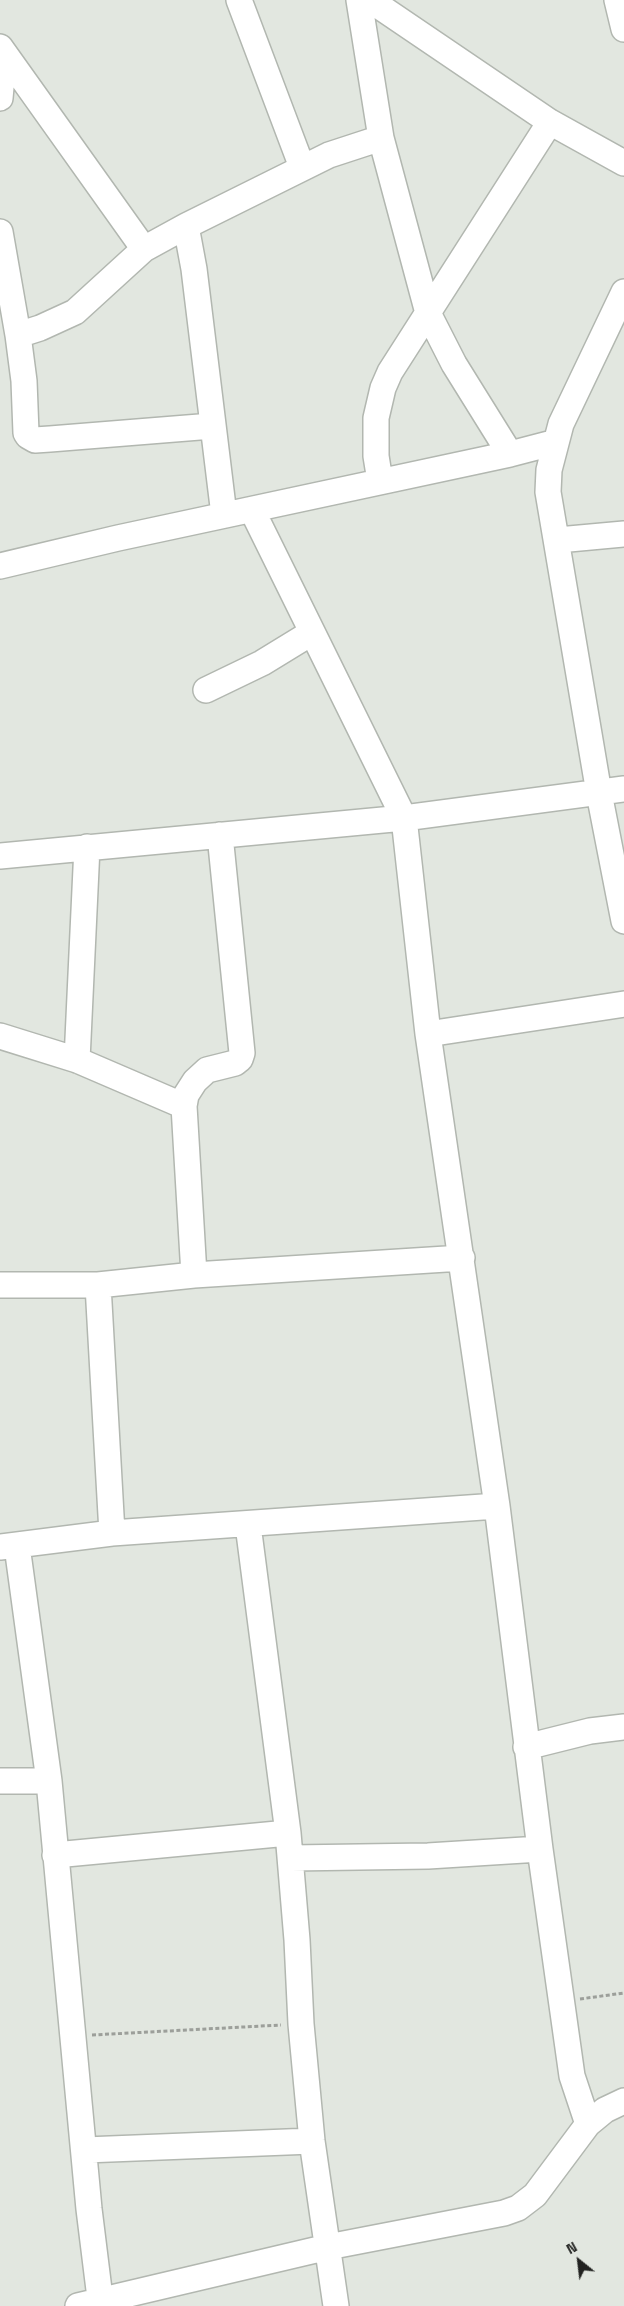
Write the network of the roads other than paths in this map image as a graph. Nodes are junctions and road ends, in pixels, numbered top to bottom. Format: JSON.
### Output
{"nodes":[{"id":1,"x":239,"y":0,"type":"edge"},
{"id":2,"x":359,"y":0,"type":"edge"},
{"id":3,"x":370,"y":0,"type":"edge"},
{"id":4,"x":617,"y":0,"type":"edge"},
{"id":5,"x":624,"y":29,"type":"edge"},
{"id":6,"x":2,"y":51,"type":"edge"},
{"id":7,"x":0,"y":98,"type":"edge"},
{"id":8,"x":550,"y":122,"type":"junction"},
{"id":9,"x":381,"y":138,"type":"junction"},
{"id":10,"x":624,"y":163,"type":"edge"},
{"id":11,"x":302,"y":167,"type":"junction"},
{"id":12,"x":186,"y":226,"type":"junction"},
{"id":13,"x":0,"y":232,"type":"edge"},
{"id":14,"x":144,"y":249,"type":"junction"},
{"id":15,"x":624,"y":292,"type":"edge"},
{"id":16,"x":7,"y":306,"type":"edge"},
{"id":17,"x":428,"y":313,"type":"junction"},
{"id":18,"x":18,"y":335,"type":"junction"},
{"id":19,"x":212,"y":426,"type":"junction"},
{"id":20,"x":556,"y":442,"type":"junction"},
{"id":21,"x":510,"y":454,"type":"junction"},
{"id":22,"x":380,"y":481,"type":"junction"},
{"id":23,"x":252,"y":510,"type":"junction"},
{"id":24,"x":224,"y":515,"type":"junction"},
{"id":25,"x":624,"y":534,"type":"edge"},
{"id":26,"x":558,"y":540,"type":"junction"},
{"id":27,"x":0,"y":566,"type":"edge"},
{"id":28,"x":311,"y":633,"type":"junction"},
{"id":29,"x":206,"y":690,"type":"dead end"},
{"id":30,"x":624,"y":789,"type":"edge"},
{"id":31,"x":599,"y":793,"type":"junction"},
{"id":32,"x":404,"y":818,"type":"junction"},
{"id":33,"x":220,"y":835,"type":"junction"},
{"id":34,"x":87,"y":847,"type":"junction"},
{"id":35,"x":0,"y":856,"type":"edge"},
{"id":36,"x":624,"y":921,"type":"edge"},
{"id":37,"x":624,"y":1004,"type":"edge"},
{"id":38,"x":428,"y":1034,"type":"junction"},
{"id":39,"x":0,"y":1036,"type":"edge"},
{"id":40,"x":77,"y":1060,"type":"junction"},
{"id":41,"x":184,"y":1106,"type":"junction"},
{"id":42,"x":462,"y":1258,"type":"junction"},
{"id":43,"x":194,"y":1275,"type":"junction"},
{"id":44,"x":0,"y":1285,"type":"edge"},
{"id":45,"x":98,"y":1285,"type":"junction"},
{"id":46,"x":497,"y":1506,"type":"junction"},
{"id":47,"x":248,"y":1525,"type":"junction"},
{"id":48,"x":112,"y":1533,"type":"junction"},
{"id":49,"x":9,"y":1546,"type":"edge"},
{"id":50,"x":624,"y":1727,"type":"edge"},
{"id":51,"x":526,"y":1747,"type":"junction"},
{"id":52,"x":49,"y":1781,"type":"junction"},
{"id":53,"x":0,"y":1782,"type":"edge"},
{"id":54,"x":288,"y":1832,"type":"junction"},
{"id":55,"x":540,"y":1849,"type":"junction"},
{"id":56,"x":55,"y":1855,"type":"junction"},
{"id":57,"x":291,"y":1858,"type":"junction"},
{"id":58,"x":624,"y":2101,"type":"edge"},
{"id":59,"x":588,"y":2124,"type":"junction"},
{"id":60,"x":312,"y":2141,"type":"junction"},
{"id":61,"x":85,"y":2150,"type":"junction"},
{"id":62,"x":328,"y":2247,"type":"junction"},
{"id":63,"x":93,"y":2304,"type":"edge"},
{"id":64,"x":336,"y":2306,"type":"edge"}],
"edges":[{"from":1,"to":11,"type":"street"},
{"from":2,"to":9,"type":"street"},
{"from":3,"to":8,"type":"street"},
{"from":4,"to":5,"type":"street"},
{"from":6,"to":7,"type":"street"},
{"from":6,"to":14,"type":"street"},
{"from":8,"to":10,"type":"street"},
{"from":8,"to":17,"type":"street"},
{"from":9,"to":11,"type":"street"},
{"from":9,"to":17,"type":"street"},
{"from":11,"to":12,"type":"street"},
{"from":12,"to":14,"type":"street"},
{"from":12,"to":19,"type":"street"},
{"from":13,"to":16,"type":"street"},
{"from":14,"to":18,"type":"street"},
{"from":15,"to":20,"type":"street"},
{"from":16,"to":18,"type":"street"},
{"from":17,"to":21,"type":"street"},
{"from":17,"to":22,"type":"street"},
{"from":18,"to":19,"type":"street"},
{"from":19,"to":24,"type":"street"},
{"from":20,"to":21,"type":"street"},
{"from":20,"to":26,"type":"street"},
{"from":21,"to":22,"type":"street"},
{"from":22,"to":23,"type":"street"},
{"from":23,"to":24,"type":"street"},
{"from":23,"to":28,"type":"street"},
{"from":24,"to":27,"type":"street"},
{"from":25,"to":26,"type":"street"},
{"from":26,"to":31,"type":"street"},
{"from":28,"to":29,"type":"street"},
{"from":28,"to":32,"type":"street"},
{"from":30,"to":31,"type":"street"},
{"from":31,"to":32,"type":"street"},
{"from":31,"to":36,"type":"street"},
{"from":32,"to":33,"type":"street"},
{"from":32,"to":38,"type":"street"},
{"from":33,"to":34,"type":"street"},
{"from":33,"to":41,"type":"street"},
{"from":34,"to":35,"type":"street"},
{"from":34,"to":40,"type":"street"},
{"from":37,"to":38,"type":"street"},
{"from":38,"to":42,"type":"street"},
{"from":39,"to":40,"type":"street"},
{"from":40,"to":41,"type":"street"},
{"from":41,"to":43,"type":"street"},
{"from":42,"to":43,"type":"street"},
{"from":42,"to":46,"type":"street"},
{"from":43,"to":45,"type":"street"},
{"from":44,"to":45,"type":"street"},
{"from":45,"to":48,"type":"street"},
{"from":46,"to":47,"type":"street"},
{"from":46,"to":51,"type":"street"},
{"from":47,"to":48,"type":"street"},
{"from":47,"to":54,"type":"street"},
{"from":48,"to":49,"type":"street"},
{"from":49,"to":52,"type":"street"},
{"from":50,"to":51,"type":"street"},
{"from":51,"to":55,"type":"street"},
{"from":52,"to":53,"type":"street"},
{"from":52,"to":56,"type":"street"},
{"from":54,"to":56,"type":"street"},
{"from":54,"to":57,"type":"street"},
{"from":55,"to":57,"type":"street"},
{"from":55,"to":59,"type":"street"},
{"from":56,"to":61,"type":"street"},
{"from":57,"to":60,"type":"street"},
{"from":58,"to":59,"type":"street"},
{"from":59,"to":62,"type":"street"},
{"from":60,"to":61,"type":"street"},
{"from":60,"to":62,"type":"street"},
{"from":61,"to":63,"type":"street"},
{"from":62,"to":63,"type":"street"},
{"from":62,"to":64,"type":"street"}]}
